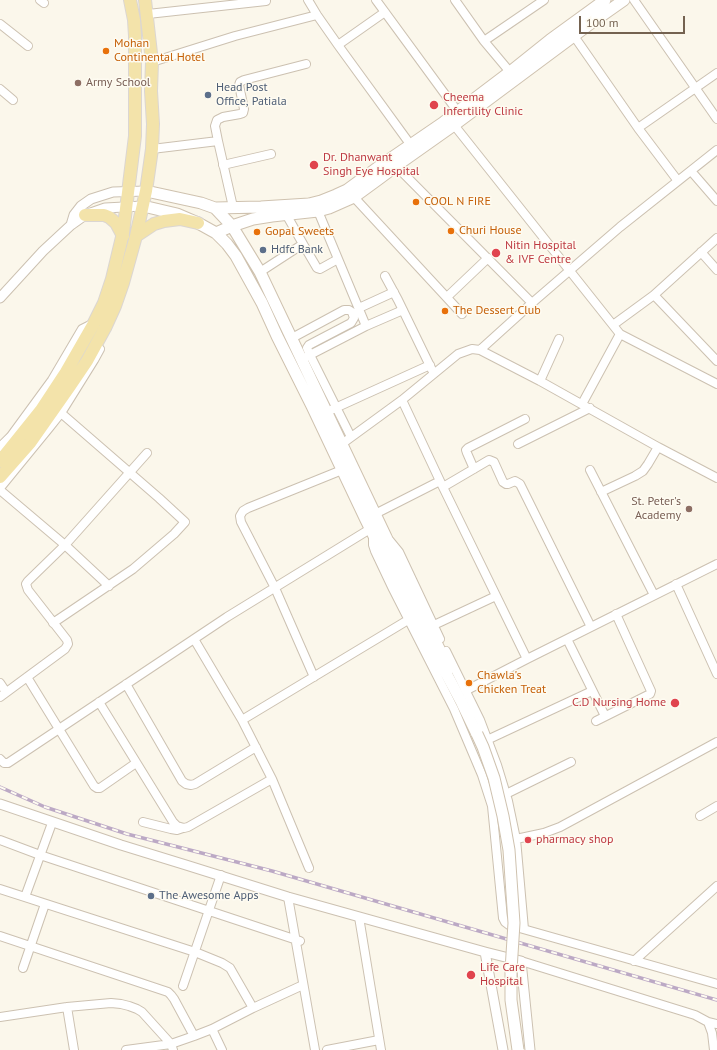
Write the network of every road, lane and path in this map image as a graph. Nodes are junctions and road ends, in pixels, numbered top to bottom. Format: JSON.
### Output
{"nodes":[{"id":1,"x":130,"y":0,"type":"edge"},
{"id":2,"x":146,"y":0,"type":"edge"},
{"id":3,"x":308,"y":0,"type":"edge"},
{"id":4,"x":376,"y":0,"type":"edge"},
{"id":5,"x":455,"y":0,"type":"edge"},
{"id":6,"x":544,"y":0,"type":"edge"},
{"id":7,"x":605,"y":0,"type":"edge"},
{"id":8,"x":624,"y":0,"type":"edge"},
{"id":9,"x":634,"y":0,"type":"edge"},
{"id":10,"x":266,"y":1,"type":"dead end"},
{"id":11,"x":385,"y":12,"type":"junction"},
{"id":12,"x":148,"y":14,"type":"junction"},
{"id":13,"x":317,"y":15,"type":"junction"},
{"id":14,"x":0,"y":24,"type":"edge"},
{"id":15,"x":574,"y":36,"type":"junction"},
{"id":16,"x":484,"y":41,"type":"junction"},
{"id":17,"x":338,"y":45,"type":"junction"},
{"id":18,"x":28,"y":46,"type":"dead end"},
{"id":19,"x":152,"y":62,"type":"junction"},
{"id":20,"x":306,"y":64,"type":"dead end"},
{"id":21,"x":510,"y":72,"type":"junction"},
{"id":22,"x":717,"y":73,"type":"edge"},
{"id":23,"x":695,"y":88,"type":"junction"},
{"id":24,"x":0,"y":89,"type":"edge"},
{"id":25,"x":14,"y":100,"type":"dead end"},
{"id":26,"x":478,"y":101,"type":"junction"},
{"id":27,"x":458,"y":112,"type":"junction"},
{"id":28,"x":717,"y":119,"type":"edge"},
{"id":29,"x":454,"y":125,"type":"junction"},
{"id":30,"x":638,"y":128,"type":"junction"},
{"id":31,"x":218,"y":140,"type":"junction"},
{"id":32,"x":410,"y":144,"type":"junction"},
{"id":33,"x":152,"y":149,"type":"junction"},
{"id":34,"x":717,"y":150,"type":"edge"},
{"id":35,"x":270,"y":154,"type":"dead end"},
{"id":36,"x":223,"y":165,"type":"junction"},
{"id":37,"x":396,"y":166,"type":"junction"},
{"id":38,"x":691,"y":171,"type":"junction"},
{"id":39,"x":678,"y":181,"type":"junction"},
{"id":40,"x":129,"y":191,"type":"junction"},
{"id":41,"x":146,"y":191,"type":"junction"},
{"id":42,"x":351,"y":193,"type":"junction"},
{"id":43,"x":717,"y":201,"type":"edge"},
{"id":44,"x":126,"y":206,"type":"junction"},
{"id":45,"x":143,"y":206,"type":"junction"},
{"id":46,"x":233,"y":207,"type":"junction"},
{"id":47,"x":215,"y":208,"type":"junction"},
{"id":48,"x":318,"y":211,"type":"junction"},
{"id":49,"x":286,"y":214,"type":"junction"},
{"id":50,"x":85,"y":215,"type":"junction"},
{"id":51,"x":198,"y":223,"type":"junction"},
{"id":52,"x":71,"y":225,"type":"junction"},
{"id":53,"x":232,"y":226,"type":"junction"},
{"id":54,"x":216,"y":233,"type":"junction"},
{"id":55,"x":123,"y":236,"type":"junction"},
{"id":56,"x":136,"y":236,"type":"junction"},
{"id":57,"x":717,"y":238,"type":"edge"},
{"id":58,"x":303,"y":244,"type":"junction"},
{"id":59,"x":701,"y":252,"type":"junction"},
{"id":60,"x":488,"y":258,"type":"junction"},
{"id":61,"x":338,"y":259,"type":"junction"},
{"id":62,"x":570,"y":270,"type":"junction"},
{"id":63,"x":717,"y":270,"type":"edge"},
{"id":64,"x":260,"y":272,"type":"junction"},
{"id":65,"x":385,"y":276,"type":"dead end"},
{"id":66,"x":394,"y":292,"type":"junction"},
{"id":67,"x":654,"y":295,"type":"junction"},
{"id":68,"x":447,"y":297,"type":"junction"},
{"id":69,"x":0,"y":298,"type":"edge"},
{"id":70,"x":532,"y":303,"type":"junction"},
{"id":71,"x":359,"y":308,"type":"junction"},
{"id":72,"x":403,"y":310,"type":"junction"},
{"id":73,"x":462,"y":314,"type":"dead end"},
{"id":74,"x":613,"y":325,"type":"junction"},
{"id":75,"x":100,"y":326,"type":"junction"},
{"id":76,"x":366,"y":326,"type":"junction"},
{"id":77,"x":620,"y":334,"type":"junction"},
{"id":78,"x":292,"y":338,"type":"junction"},
{"id":79,"x":559,"y":339,"type":"dead end"},
{"id":80,"x":480,"y":350,"type":"junction"},
{"id":81,"x":306,"y":357,"type":"junction"},
{"id":82,"x":717,"y":361,"type":"edge"},
{"id":83,"x":430,"y":365,"type":"junction"},
{"id":84,"x":434,"y":374,"type":"junction"},
{"id":85,"x":540,"y":381,"type":"junction"},
{"id":86,"x":717,"y":384,"type":"edge"},
{"id":87,"x":402,"y":400,"type":"junction"},
{"id":88,"x":582,"y":404,"type":"junction"},
{"id":89,"x":590,"y":408,"type":"junction"},
{"id":90,"x":332,"y":410,"type":"junction"},
{"id":91,"x":61,"y":413,"type":"junction"},
{"id":92,"x":525,"y":419,"type":"dead end"},
{"id":93,"x":351,"y":437,"type":"junction"},
{"id":94,"x":518,"y":444,"type":"dead end"},
{"id":95,"x":0,"y":447,"type":"edge"},
{"id":96,"x":338,"y":447,"type":"junction"},
{"id":97,"x":658,"y":447,"type":"junction"},
{"id":98,"x":147,"y":453,"type":"dead end"},
{"id":99,"x":0,"y":461,"type":"edge"},
{"id":100,"x":474,"y":469,"type":"junction"},
{"id":101,"x":342,"y":470,"type":"junction"},
{"id":102,"x":590,"y":470,"type":"dead end"},
{"id":103,"x":130,"y":472,"type":"junction"},
{"id":104,"x":0,"y":477,"type":"edge"},
{"id":105,"x":717,"y":478,"type":"edge"},
{"id":106,"x":442,"y":484,"type":"junction"},
{"id":107,"x":0,"y":489,"type":"edge"},
{"id":108,"x":601,"y":492,"type":"junction"},
{"id":109,"x":375,"y":514,"type":"junction"},
{"id":110,"x":372,"y":532,"type":"junction"},
{"id":111,"x":386,"y":537,"type":"junction"},
{"id":112,"x":65,"y":545,"type":"junction"},
{"id":113,"x":717,"y":564,"type":"edge"},
{"id":114,"x":676,"y":584,"type":"junction"},
{"id":115,"x":109,"y":586,"type":"junction"},
{"id":116,"x":275,"y":588,"type":"junction"},
{"id":117,"x":654,"y":595,"type":"junction"},
{"id":118,"x":496,"y":596,"type":"junction"},
{"id":119,"x":616,"y":614,"type":"junction"},
{"id":120,"x":408,"y":620,"type":"junction"},
{"id":121,"x":54,"y":623,"type":"junction"},
{"id":122,"x":434,"y":625,"type":"junction"},
{"id":123,"x":591,"y":627,"type":"junction"},
{"id":124,"x":194,"y":639,"type":"junction"},
{"id":125,"x":567,"y":639,"type":"junction"},
{"id":126,"x":527,"y":659,"type":"junction"},
{"id":127,"x":717,"y":674,"type":"edge"},
{"id":128,"x":448,"y":675,"type":"junction"},
{"id":129,"x":27,"y":677,"type":"junction"},
{"id":130,"x":314,"y":677,"type":"junction"},
{"id":131,"x":0,"y":683,"type":"edge"},
{"id":132,"x":126,"y":684,"type":"junction"},
{"id":133,"x":465,"y":691,"type":"junction"},
{"id":134,"x":592,"y":691,"type":"junction"},
{"id":135,"x":3,"y":694,"type":"edge"},
{"id":136,"x":99,"y":702,"type":"junction"},
{"id":137,"x":605,"y":716,"type":"junction"},
{"id":138,"x":242,"y":720,"type":"junction"},
{"id":139,"x":596,"y":721,"type":"dead end"},
{"id":140,"x":59,"y":728,"type":"junction"},
{"id":141,"x":487,"y":740,"type":"junction"},
{"id":142,"x":717,"y":742,"type":"edge"},
{"id":143,"x":256,"y":747,"type":"junction"},
{"id":144,"x":0,"y":759,"type":"edge"},
{"id":145,"x":136,"y":762,"type":"junction"},
{"id":146,"x":571,"y":762,"type":"dead end"},
{"id":147,"x":272,"y":778,"type":"junction"},
{"id":148,"x":506,"y":794,"type":"junction"},
{"id":149,"x":0,"y":804,"type":"edge"},
{"id":150,"x":717,"y":806,"type":"edge"},
{"id":151,"x":700,"y":816,"type":"dead end"},
{"id":152,"x":52,"y":822,"type":"junction"},
{"id":153,"x":143,"y":822,"type":"dead end"},
{"id":154,"x":184,"y":828,"type":"junction"},
{"id":155,"x":516,"y":839,"type":"junction"},
{"id":156,"x":0,"y":840,"type":"edge"},
{"id":157,"x":40,"y":855,"type":"junction"},
{"id":158,"x":309,"y":868,"type":"dead end"},
{"id":159,"x":221,"y":875,"type":"junction"},
{"id":160,"x":717,"y":886,"type":"edge"},
{"id":161,"x":0,"y":889,"type":"edge"},
{"id":162,"x":25,"y":897,"type":"junction"},
{"id":163,"x":290,"y":897,"type":"junction"},
{"id":164,"x":45,"y":904,"type":"junction"},
{"id":165,"x":209,"y":911,"type":"junction"},
{"id":166,"x":359,"y":917,"type":"junction"},
{"id":167,"x":524,"y":929,"type":"junction"},
{"id":168,"x":0,"y":936,"type":"edge"},
{"id":169,"x":298,"y":940,"type":"junction"},
{"id":170,"x":31,"y":946,"type":"junction"},
{"id":171,"x":195,"y":952,"type":"junction"},
{"id":172,"x":485,"y":952,"type":"junction"},
{"id":173,"x":521,"y":960,"type":"junction"},
{"id":174,"x":634,"y":961,"type":"junction"},
{"id":175,"x":23,"y":968,"type":"dead end"},
{"id":176,"x":717,"y":984,"type":"edge"},
{"id":177,"x":303,"y":985,"type":"junction"},
{"id":178,"x":183,"y":986,"type":"dead end"},
{"id":179,"x":67,"y":1008,"type":"junction"},
{"id":180,"x":253,"y":1008,"type":"junction"},
{"id":181,"x":0,"y":1017,"type":"edge"},
{"id":182,"x":708,"y":1022,"type":"junction"},
{"id":183,"x":717,"y":1024,"type":"edge"},
{"id":184,"x":212,"y":1029,"type":"junction"},
{"id":185,"x":194,"y":1036,"type":"junction"},
{"id":186,"x":379,"y":1040,"type":"junction"},
{"id":187,"x":172,"y":1047,"type":"edge"},
{"id":188,"x":74,"y":1050,"type":"edge"},
{"id":189,"x":126,"y":1050,"type":"edge"},
{"id":190,"x":222,"y":1050,"type":"edge"},
{"id":191,"x":315,"y":1050,"type":"edge"},
{"id":192,"x":319,"y":1050,"type":"edge"},
{"id":193,"x":327,"y":1050,"type":"edge"},
{"id":194,"x":381,"y":1050,"type":"edge"},
{"id":195,"x":503,"y":1050,"type":"edge"},
{"id":196,"x":518,"y":1050,"type":"edge"},
{"id":197,"x":530,"y":1050,"type":"edge"},
{"id":198,"x":714,"y":1050,"type":"edge"}],
"edges":[{"from":1,"to":40,"type":"main road"},
{"from":2,"to":12,"type":"main road"},
{"from":3,"to":13,"type":"street"},
{"from":4,"to":11,"type":"street"},
{"from":5,"to":16,"type":"street"},
{"from":6,"to":16,"type":"street"},
{"from":7,"to":21,"type":"main road"},
{"from":8,"to":15,"type":"main road"},
{"from":9,"to":23,"type":"street"},
{"from":10,"to":12,"type":"street"},
{"from":11,"to":17,"type":"street"},
{"from":11,"to":27,"type":"street"},
{"from":12,"to":19,"type":"main road"},
{"from":13,"to":17,"type":"street"},
{"from":13,"to":19,"type":"street"},
{"from":14,"to":18,"type":"street"},
{"from":15,"to":26,"type":"main road"},
{"from":15,"to":30,"type":"street"},
{"from":16,"to":21,"type":"street"},
{"from":17,"to":32,"type":"street"},
{"from":19,"to":33,"type":"main road"},
{"from":20,"to":31,"type":"street"},
{"from":21,"to":26,"type":"main road"},
{"from":22,"to":23,"type":"street"},
{"from":23,"to":28,"type":"street"},
{"from":23,"to":30,"type":"street"},
{"from":24,"to":25,"type":"street"},
{"from":26,"to":27,"type":"main road"},
{"from":26,"to":29,"type":"main road"},
{"from":27,"to":32,"type":"main road"},
{"from":29,"to":37,"type":"main road"},
{"from":29,"to":62,"type":"street"},
{"from":30,"to":39,"type":"street"},
{"from":31,"to":33,"type":"street"},
{"from":31,"to":36,"type":"street"},
{"from":32,"to":42,"type":"main road"},
{"from":33,"to":41,"type":"main road"},
{"from":34,"to":38,"type":"street"},
{"from":35,"to":36,"type":"street"},
{"from":36,"to":46,"type":"street"},
{"from":37,"to":42,"type":"main road"},
{"from":37,"to":60,"type":"street"},
{"from":38,"to":39,"type":"street"},
{"from":38,"to":43,"type":"street"},
{"from":39,"to":62,"type":"street"},
{"from":40,"to":41,"type":"street"},
{"from":40,"to":44,"type":"main road"},
{"from":40,"to":52,"type":"street"},
{"from":41,"to":45,"type":"main road"},
{"from":41,"to":47,"type":"main road"},
{"from":42,"to":46,"type":"main road"},
{"from":42,"to":48,"type":"main road"},
{"from":42,"to":68,"type":"street"},
{"from":44,"to":45,"type":"street"},
{"from":44,"to":50,"type":"street"},
{"from":44,"to":55,"type":"main road"},
{"from":45,"to":51,"type":"main road"},
{"from":45,"to":56,"type":"main road"},
{"from":46,"to":47,"type":"main road"},
{"from":47,"to":53,"type":"main road"},
{"from":48,"to":49,"type":"main road"},
{"from":48,"to":61,"type":"street"},
{"from":49,"to":53,"type":"main road"},
{"from":49,"to":58,"type":"street"},
{"from":50,"to":52,"type":"street"},
{"from":50,"to":55,"type":"main road"},
{"from":51,"to":54,"type":"main road"},
{"from":51,"to":56,"type":"main road"},
{"from":52,"to":69,"type":"street"},
{"from":53,"to":54,"type":"main road"},
{"from":53,"to":64,"type":"main road"},
{"from":54,"to":96,"type":"main road"},
{"from":55,"to":75,"type":"main road"},
{"from":56,"to":75,"type":"main road"},
{"from":57,"to":59,"type":"street"},
{"from":58,"to":61,"type":"street"},
{"from":58,"to":64,"type":"street"},
{"from":59,"to":63,"type":"street"},
{"from":59,"to":67,"type":"street"},
{"from":60,"to":68,"type":"street"},
{"from":60,"to":70,"type":"street"},
{"from":61,"to":71,"type":"street"},
{"from":62,"to":70,"type":"street"},
{"from":62,"to":74,"type":"street"},
{"from":64,"to":78,"type":"main road"},
{"from":65,"to":66,"type":"street"},
{"from":66,"to":71,"type":"street"},
{"from":66,"to":72,"type":"street"},
{"from":67,"to":74,"type":"street"},
{"from":67,"to":82,"type":"street"},
{"from":68,"to":73,"type":"street"},
{"from":70,"to":80,"type":"street"},
{"from":71,"to":76,"type":"street"},
{"from":72,"to":76,"type":"street"},
{"from":72,"to":83,"type":"street"},
{"from":74,"to":77,"type":"street"},
{"from":75,"to":91,"type":"street"},
{"from":75,"to":95,"type":"street"},
{"from":75,"to":99,"type":"main road"},
{"from":75,"to":104,"type":"main road"},
{"from":76,"to":81,"type":"street"},
{"from":77,"to":86,"type":"street"},
{"from":77,"to":88,"type":"street"},
{"from":78,"to":81,"type":"main road"},
{"from":78,"to":81,"type":"street"},
{"from":79,"to":85,"type":"street"},
{"from":80,"to":84,"type":"street"},
{"from":80,"to":85,"type":"street"},
{"from":81,"to":90,"type":"main road"},
{"from":83,"to":84,"type":"street"},
{"from":83,"to":90,"type":"street"},
{"from":84,"to":87,"type":"street"},
{"from":85,"to":88,"type":"street"},
{"from":87,"to":93,"type":"street"},
{"from":87,"to":106,"type":"street"},
{"from":88,"to":89,"type":"street"},
{"from":89,"to":94,"type":"street"},
{"from":89,"to":97,"type":"street"},
{"from":90,"to":93,"type":"street"},
{"from":90,"to":96,"type":"main road"},
{"from":91,"to":103,"type":"street"},
{"from":91,"to":107,"type":"street"},
{"from":92,"to":100,"type":"street"},
{"from":93,"to":96,"type":"street"},
{"from":96,"to":101,"type":"main road"},
{"from":96,"to":109,"type":"main road"},
{"from":97,"to":105,"type":"street"},
{"from":97,"to":108,"type":"street"},
{"from":98,"to":103,"type":"street"},
{"from":100,"to":106,"type":"street"},
{"from":100,"to":123,"type":"street"},
{"from":101,"to":110,"type":"main road"},
{"from":101,"to":116,"type":"street"},
{"from":102,"to":108,"type":"street"},
{"from":103,"to":112,"type":"street"},
{"from":103,"to":115,"type":"street"},
{"from":106,"to":109,"type":"street"},
{"from":106,"to":118,"type":"street"},
{"from":107,"to":112,"type":"street"},
{"from":108,"to":117,"type":"street"},
{"from":109,"to":111,"type":"main road"},
{"from":110,"to":116,"type":"street"},
{"from":110,"to":120,"type":"street"},
{"from":110,"to":128,"type":"main road"},
{"from":111,"to":122,"type":"street"},
{"from":111,"to":128,"type":"main road"},
{"from":112,"to":115,"type":"street"},
{"from":112,"to":121,"type":"street"},
{"from":113,"to":114,"type":"street"},
{"from":114,"to":117,"type":"street"},
{"from":114,"to":127,"type":"street"},
{"from":115,"to":121,"type":"street"},
{"from":116,"to":124,"type":"street"},
{"from":116,"to":130,"type":"street"},
{"from":117,"to":119,"type":"street"},
{"from":118,"to":122,"type":"street"},
{"from":118,"to":126,"type":"street"},
{"from":119,"to":123,"type":"street"},
{"from":119,"to":137,"type":"street"},
{"from":120,"to":130,"type":"street"},
{"from":120,"to":167,"type":"street"},
{"from":121,"to":129,"type":"street"},
{"from":122,"to":133,"type":"street"},
{"from":123,"to":125,"type":"street"},
{"from":124,"to":132,"type":"street"},
{"from":124,"to":138,"type":"street"},
{"from":125,"to":126,"type":"street"},
{"from":125,"to":134,"type":"street"},
{"from":126,"to":133,"type":"street"},
{"from":128,"to":196,"type":"main road","bridge":true},
{"from":129,"to":135,"type":"street"},
{"from":129,"to":140,"type":"street"},
{"from":130,"to":138,"type":"street"},
{"from":131,"to":135,"type":"street"},
{"from":132,"to":136,"type":"street"},
{"from":132,"to":143,"type":"street"},
{"from":133,"to":141,"type":"street"},
{"from":134,"to":137,"type":"street"},
{"from":134,"to":141,"type":"street"},
{"from":136,"to":140,"type":"street"},
{"from":136,"to":145,"type":"street"},
{"from":137,"to":139,"type":"street"},
{"from":138,"to":143,"type":"street"},
{"from":140,"to":144,"type":"street"},
{"from":140,"to":145,"type":"street"},
{"from":141,"to":148,"type":"street"},
{"from":142,"to":155,"type":"street"},
{"from":143,"to":147,"type":"street"},
{"from":145,"to":154,"type":"street"},
{"from":146,"to":148,"type":"street"},
{"from":147,"to":154,"type":"street"},
{"from":147,"to":158,"type":"street"},
{"from":148,"to":155,"type":"street"},
{"from":149,"to":152,"type":"street"},
{"from":150,"to":151,"type":"street"},
{"from":152,"to":157,"type":"street"},
{"from":152,"to":159,"type":"street"},
{"from":153,"to":154,"type":"street"},
{"from":155,"to":167,"type":"street"},
{"from":156,"to":157,"type":"street"},
{"from":157,"to":162,"type":"street"},
{"from":157,"to":165,"type":"street"},
{"from":159,"to":163,"type":"street"},
{"from":159,"to":165,"type":"street"},
{"from":160,"to":174,"type":"street"},
{"from":161,"to":162,"type":"street"},
{"from":162,"to":164,"type":"street"},
{"from":163,"to":166,"type":"street"},
{"from":163,"to":169,"type":"street"},
{"from":164,"to":170,"type":"street"},
{"from":164,"to":171,"type":"street"},
{"from":165,"to":169,"type":"street"},
{"from":165,"to":171,"type":"street"},
{"from":166,"to":172,"type":"street"},
{"from":166,"to":186,"type":"street"},
{"from":167,"to":174,"type":"street"},
{"from":168,"to":170,"type":"street"},
{"from":169,"to":177,"type":"street"},
{"from":169,"to":192,"type":"street"},
{"from":170,"to":175,"type":"street"},
{"from":170,"to":185,"type":"street"},
{"from":171,"to":178,"type":"street"},
{"from":171,"to":180,"type":"street"},
{"from":172,"to":173,"type":"street"},
{"from":172,"to":195,"type":"street"},
{"from":173,"to":182,"type":"street"},
{"from":173,"to":197,"type":"street"},
{"from":174,"to":176,"type":"street"},
{"from":177,"to":180,"type":"street"},
{"from":177,"to":191,"type":"street"},
{"from":179,"to":181,"type":"street"},
{"from":179,"to":187,"type":"street"},
{"from":179,"to":188,"type":"street"},
{"from":180,"to":184,"type":"street"},
{"from":182,"to":183,"type":"street"},
{"from":182,"to":198,"type":"street"},
{"from":184,"to":185,"type":"street"},
{"from":184,"to":190,"type":"street"},
{"from":185,"to":187,"type":"street"},
{"from":186,"to":193,"type":"street"},
{"from":186,"to":194,"type":"street"},
{"from":187,"to":189,"type":"street"}]}
